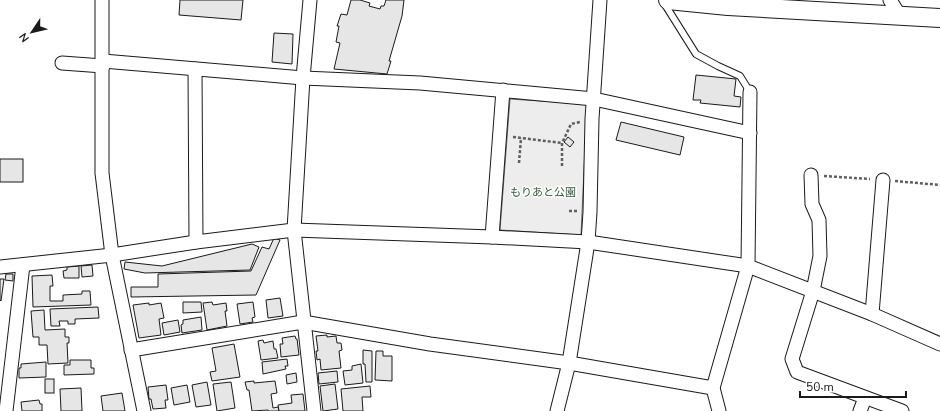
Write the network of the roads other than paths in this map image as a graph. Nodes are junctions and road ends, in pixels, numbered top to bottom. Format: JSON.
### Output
{"nodes":[{"id":1,"x":102,"y":0,"type":"edge"},
{"id":2,"x":310,"y":0,"type":"edge"},
{"id":3,"x":600,"y":0,"type":"edge"},
{"id":4,"x":662,"y":0,"type":"edge"},
{"id":5,"x":668,"y":0,"type":"edge"},
{"id":6,"x":890,"y":0,"type":"edge"},
{"id":7,"x":900,"y":16,"type":"junction"},
{"id":8,"x":940,"y":18,"type":"edge"},
{"id":9,"x":62,"y":63,"type":"dead end"},
{"id":10,"x":103,"y":63,"type":"junction"},
{"id":11,"x":195,"y":69,"type":"junction"},
{"id":12,"x":303,"y":78,"type":"junction"},
{"id":13,"x":503,"y":90,"type":"junction"},
{"id":14,"x":750,"y":92,"type":"joint"},
{"id":15,"x":594,"y":99,"type":"junction"},
{"id":16,"x":750,"y":133,"type":"junction"},
{"id":17,"x":811,"y":175,"type":"dead end"},
{"id":18,"x":883,"y":180,"type":"dead end"},
{"id":19,"x":294,"y":230,"type":"junction"},
{"id":20,"x":492,"y":237,"type":"junction"},
{"id":21,"x":196,"y":242,"type":"junction"},
{"id":22,"x":588,"y":242,"type":"junction"},
{"id":23,"x":112,"y":254,"type":"junction"},
{"id":24,"x":23,"y":265,"type":"junction"},
{"id":25,"x":748,"y":266,"type":"junction"},
{"id":26,"x":0,"y":267,"type":"edge"},
{"id":27,"x":813,"y":291,"type":"junction"},
{"id":28,"x":872,"y":314,"type":"junction"},
{"id":29,"x":303,"y":322,"type":"junction"},
{"id":30,"x":940,"y":344,"type":"edge"},
{"id":31,"x":131,"y":350,"type":"junction"},
{"id":32,"x":569,"y":363,"type":"junction"},
{"id":33,"x":713,"y":388,"type":"junction"},
{"id":34,"x":865,"y":398,"type":"junction"},
{"id":35,"x":6,"y":411,"type":"edge"},
{"id":36,"x":144,"y":411,"type":"edge"},
{"id":37,"x":314,"y":411,"type":"edge"},
{"id":38,"x":557,"y":411,"type":"edge"},
{"id":39,"x":718,"y":411,"type":"edge"},
{"id":40,"x":860,"y":411,"type":"edge"},
{"id":41,"x":902,"y":411,"type":"edge"}],
"edges":[{"from":1,"to":10,"type":"street"},
{"from":2,"to":12,"type":"street"},
{"from":3,"to":15,"type":"street"},
{"from":4,"to":14,"type":"lane"},
{"from":5,"to":7,"type":"street"},
{"from":6,"to":7,"type":"street"},
{"from":7,"to":8,"type":"street"},
{"from":9,"to":10,"type":"street"},
{"from":10,"to":11,"type":"street"},
{"from":10,"to":23,"type":"street"},
{"from":11,"to":12,"type":"street"},
{"from":11,"to":21,"type":"street"},
{"from":12,"to":13,"type":"street"},
{"from":12,"to":19,"type":"street"},
{"from":13,"to":15,"type":"street"},
{"from":13,"to":20,"type":"street"},
{"from":14,"to":16,"type":"street"},
{"from":15,"to":16,"type":"street"},
{"from":15,"to":22,"type":"street"},
{"from":16,"to":25,"type":"street"},
{"from":17,"to":27,"type":"street"},
{"from":18,"to":28,"type":"street"},
{"from":19,"to":20,"type":"street"},
{"from":19,"to":21,"type":"street"},
{"from":19,"to":29,"type":"street"},
{"from":20,"to":22,"type":"street"},
{"from":21,"to":23,"type":"street"},
{"from":22,"to":25,"type":"street"},
{"from":22,"to":32,"type":"street"},
{"from":23,"to":24,"type":"street"},
{"from":23,"to":31,"type":"street"},
{"from":24,"to":26,"type":"street"},
{"from":24,"to":35,"type":"street"},
{"from":25,"to":27,"type":"street"},
{"from":25,"to":33,"type":"street"},
{"from":27,"to":28,"type":"street"},
{"from":27,"to":34,"type":"street"},
{"from":28,"to":30,"type":"street"},
{"from":29,"to":31,"type":"street"},
{"from":29,"to":32,"type":"street"},
{"from":29,"to":37,"type":"street"},
{"from":31,"to":36,"type":"street"},
{"from":32,"to":33,"type":"street"},
{"from":32,"to":38,"type":"street"},
{"from":33,"to":39,"type":"street"},
{"from":34,"to":40,"type":"street"},
{"from":34,"to":41,"type":"street"}]}
